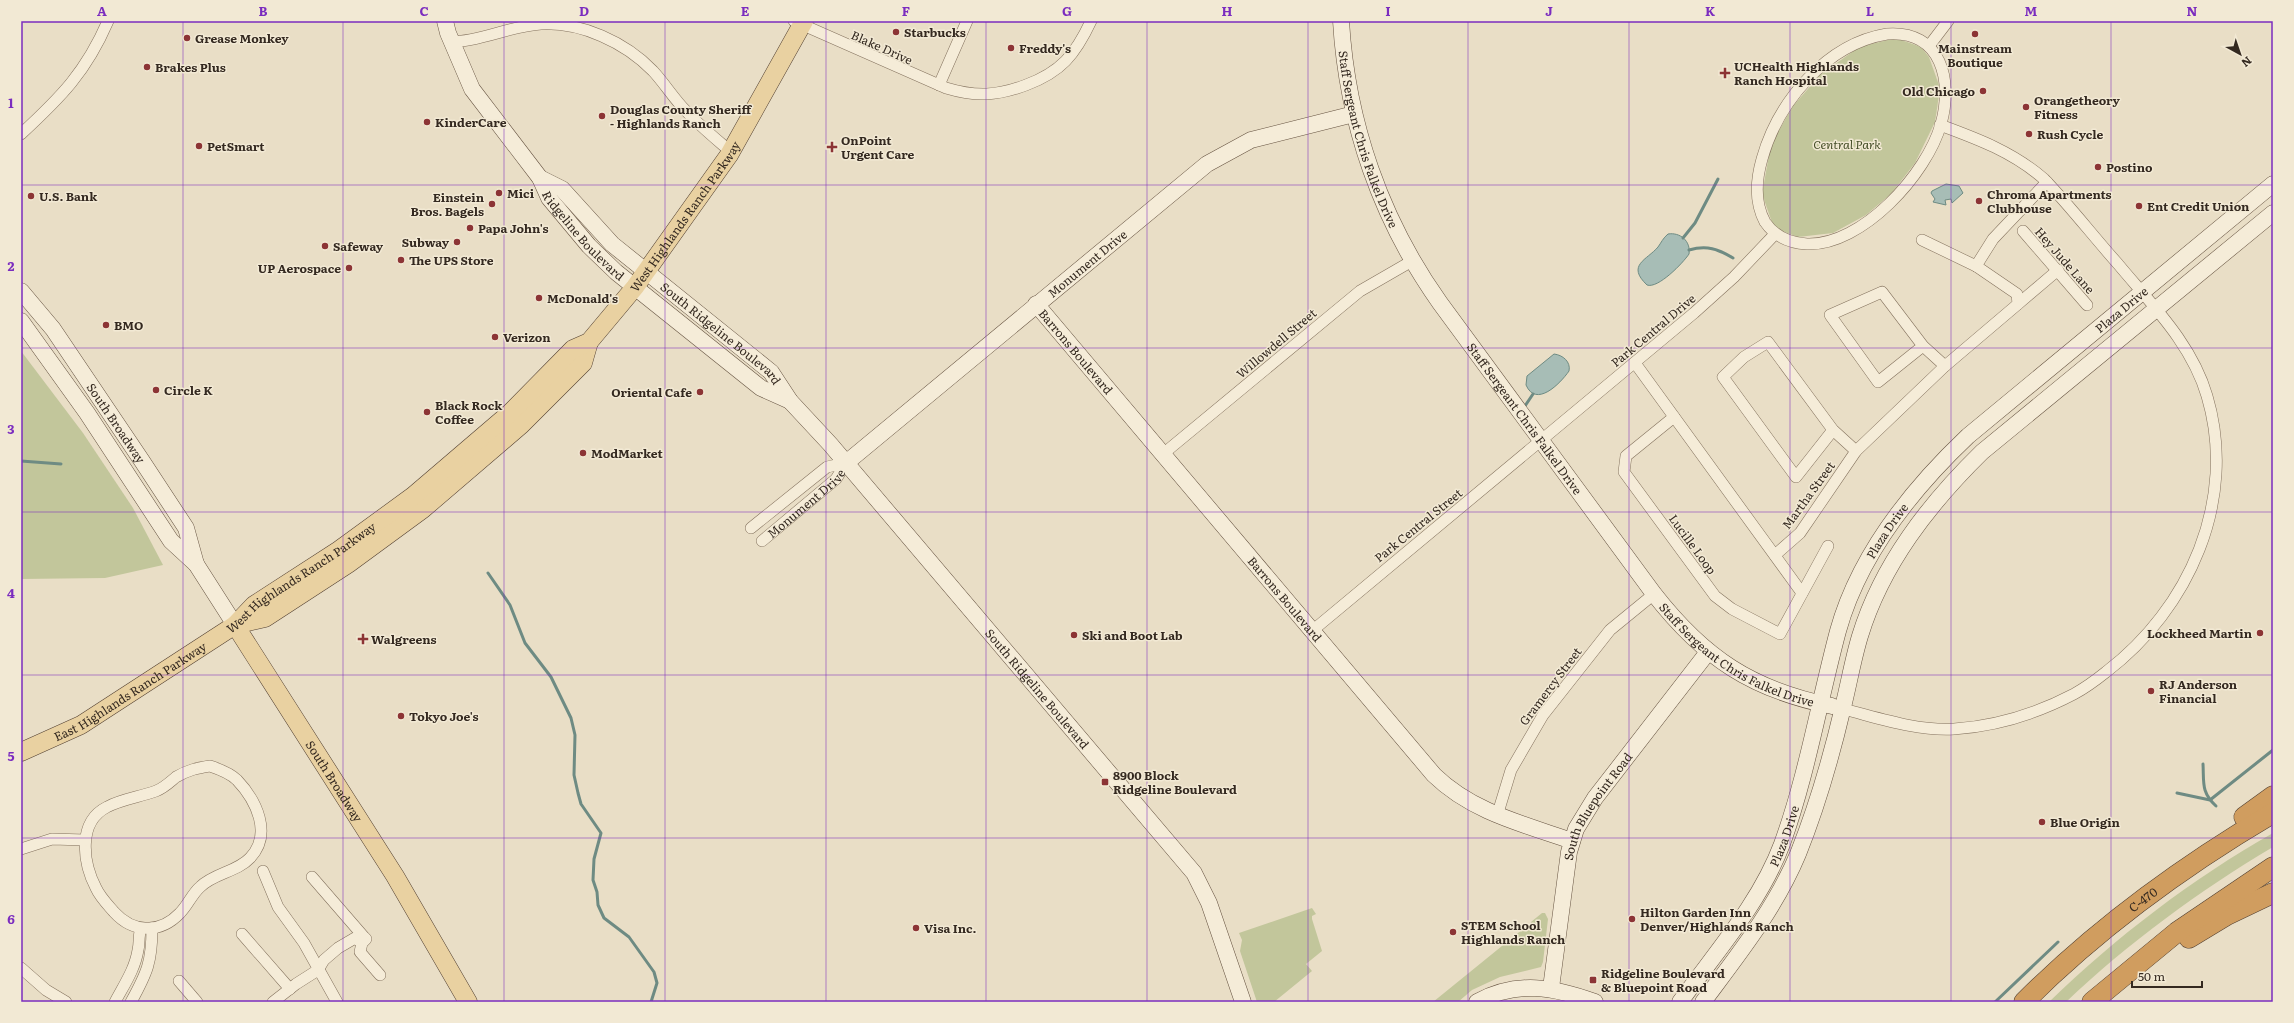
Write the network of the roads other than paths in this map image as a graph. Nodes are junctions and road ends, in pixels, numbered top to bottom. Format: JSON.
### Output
{"nodes":[{"id":1,"x":108,"y":21,"type":"edge"},
{"id":2,"x":445,"y":21,"type":"edge"},
{"id":3,"x":967,"y":21,"type":"edge"},
{"id":4,"x":1092,"y":21,"type":"edge"},
{"id":5,"x":1341,"y":21,"type":"edge"},
{"id":6,"x":1948,"y":21,"type":"edge"},
{"id":7,"x":800,"y":22,"type":"edge"},
{"id":8,"x":451,"y":42,"type":"junction"},
{"id":9,"x":1929,"y":46,"type":"junction"},
{"id":10,"x":939,"y":85,"type":"junction"},
{"id":11,"x":1354,"y":114,"type":"junction"},
{"id":12,"x":1940,"y":125,"type":"junction"},
{"id":13,"x":21,"y":134,"type":"edge"},
{"id":14,"x":731,"y":152,"type":"junction"},
{"id":15,"x":540,"y":178,"type":"junction"},
{"id":16,"x":2047,"y":182,"type":"junction"},
{"id":17,"x":2273,"y":184,"type":"edge"},
{"id":18,"x":2273,"y":212,"type":"edge"},
{"id":19,"x":2023,"y":232,"type":"dead end"},
{"id":20,"x":1775,"y":234,"type":"junction"},
{"id":21,"x":1922,"y":240,"type":"dead end"},
{"id":22,"x":1412,"y":261,"type":"junction"},
{"id":23,"x":1976,"y":266,"type":"junction"},
{"id":24,"x":2058,"y":270,"type":"junction"},
{"id":25,"x":646,"y":273,"type":"junction"},
{"id":26,"x":635,"y":287,"type":"junction"},
{"id":27,"x":21,"y":291,"type":"edge"},
{"id":28,"x":2142,"y":293,"type":"junction"},
{"id":29,"x":1036,"y":304,"type":"junction"},
{"id":30,"x":2018,"y":304,"type":"junction"},
{"id":31,"x":2087,"y":305,"type":"dead end"},
{"id":32,"x":2156,"y":310,"type":"junction"},
{"id":33,"x":21,"y":321,"type":"edge"},
{"id":34,"x":1923,"y":346,"type":"junction"},
{"id":35,"x":1635,"y":363,"type":"junction"},
{"id":36,"x":1945,"y":366,"type":"junction"},
{"id":37,"x":790,"y":401,"type":"junction"},
{"id":38,"x":1674,"y":417,"type":"junction"},
{"id":39,"x":1833,"y":430,"type":"junction"},
{"id":40,"x":1542,"y":440,"type":"junction"},
{"id":41,"x":1856,"y":451,"type":"junction"},
{"id":42,"x":1163,"y":454,"type":"junction"},
{"id":43,"x":846,"y":463,"type":"junction"},
{"id":44,"x":752,"y":528,"type":"dead end"},
{"id":45,"x":762,"y":541,"type":"dead end"},
{"id":46,"x":1828,"y":546,"type":"dead end"},
{"id":47,"x":1775,"y":555,"type":"junction"},
{"id":48,"x":196,"y":564,"type":"junction"},
{"id":49,"x":1802,"y":593,"type":"junction"},
{"id":50,"x":1654,"y":594,"type":"junction"},
{"id":51,"x":236,"y":625,"type":"junction"},
{"id":52,"x":1312,"y":631,"type":"junction"},
{"id":53,"x":1708,"y":652,"type":"junction"},
{"id":54,"x":1822,"y":704,"type":"junction"},
{"id":55,"x":1843,"y":709,"type":"junction"},
{"id":56,"x":21,"y":752,"type":"edge"},
{"id":57,"x":2273,"y":796,"type":"edge"},
{"id":58,"x":2273,"y":813,"type":"edge"},
{"id":59,"x":1497,"y":816,"type":"junction"},
{"id":60,"x":85,"y":840,"type":"junction"},
{"id":61,"x":1572,"y":840,"type":"junction"},
{"id":62,"x":21,"y":849,"type":"edge"},
{"id":63,"x":2273,"y":867,"type":"edge"},
{"id":64,"x":263,"y":871,"type":"dead end"},
{"id":65,"x":312,"y":878,"type":"dead end"},
{"id":66,"x":2273,"y":892,"type":"edge"},
{"id":67,"x":2133,"y":908,"type":"junction"},
{"id":68,"x":152,"y":928,"type":"junction"},
{"id":69,"x":141,"y":929,"type":"junction"},
{"id":70,"x":242,"y":934,"type":"dead end"},
{"id":71,"x":362,"y":944,"type":"junction"},
{"id":72,"x":21,"y":968,"type":"edge"},
{"id":73,"x":318,"y":970,"type":"junction"},
{"id":74,"x":380,"y":975,"type":"dead end"},
{"id":75,"x":179,"y":981,"type":"dead end"},
{"id":76,"x":1551,"y":988,"type":"junction"},
{"id":77,"x":290,"y":989,"type":"junction"},
{"id":78,"x":276,"y":1001,"type":"edge"},
{"id":79,"x":66,"y":1002,"type":"edge"},
{"id":80,"x":115,"y":1002,"type":"edge"},
{"id":81,"x":131,"y":1002,"type":"edge"},
{"id":82,"x":197,"y":1002,"type":"edge"},
{"id":83,"x":337,"y":1002,"type":"edge"},
{"id":84,"x":468,"y":1002,"type":"edge"},
{"id":85,"x":1243,"y":1002,"type":"edge"},
{"id":86,"x":1477,"y":1002,"type":"edge"},
{"id":87,"x":1595,"y":1002,"type":"edge"},
{"id":88,"x":1680,"y":1002,"type":"edge"},
{"id":89,"x":1703,"y":1002,"type":"edge"},
{"id":90,"x":2024,"y":1002,"type":"edge"},
{"id":91,"x":2092,"y":1002,"type":"edge"},
{"id":92,"x":2102,"y":1002,"type":"edge"}],
"edges":[{"from":1,"to":13,"type":"street"},
{"from":2,"to":8,"type":"street","name":"Ridgeline Boulevard"},
{"from":3,"to":10,"type":"street"},
{"from":4,"to":10,"type":"street","name":"Blake Drive"},
{"from":5,"to":11,"type":"street","name":"Staff Sergeant Chris Falkel Drive"},
{"from":6,"to":9,"type":"street"},
{"from":7,"to":10,"type":"street","name":"Blake Drive"},
{"from":7,"to":14,"type":"main road","name":"West Highlands Ranch Parkway"},
{"from":8,"to":14,"type":"street"},
{"from":8,"to":15,"type":"street","name":"Ridgeline Boulevard"},
{"from":9,"to":12,"type":"street"},
{"from":9,"to":20,"type":"street"},
{"from":11,"to":22,"type":"street","name":"Staff Sergeant Chris Falkel Drive"},
{"from":11,"to":29,"type":"street","name":"Monument Drive"},
{"from":12,"to":16,"type":"street"},
{"from":12,"to":20,"type":"street"},
{"from":14,"to":25,"type":"main road","name":"West Highlands Ranch Parkway"},
{"from":15,"to":25,"type":"street","name":"Ridgeline Boulevard"},
{"from":15,"to":26,"type":"street","name":"Ridgeline Boulevard"},
{"from":16,"to":23,"type":"street"},
{"from":16,"to":28,"type":"street"},
{"from":17,"to":28,"type":"street","name":"Plaza Drive"},
{"from":18,"to":32,"type":"street","name":"Plaza Drive"},
{"from":19,"to":24,"type":"street","name":"Hey Jude Lane"},
{"from":20,"to":35,"type":"street","name":"Park Central Drive"},
{"from":21,"to":23,"type":"street"},
{"from":22,"to":40,"type":"street","name":"Staff Sergeant Chris Falkel Drive"},
{"from":22,"to":42,"type":"street","name":"Willowdell Street"},
{"from":23,"to":30,"type":"street"},
{"from":24,"to":30,"type":"street","name":"Martha Street"},
{"from":24,"to":31,"type":"street","name":"Hey Jude Lane"},
{"from":25,"to":26,"type":"main road","name":"West Highlands Ranch Parkway"},
{"from":25,"to":37,"type":"street","name":"South Ridgeline Boulevard"},
{"from":26,"to":37,"type":"street","name":"South Ridgeline Boulevard"},
{"from":26,"to":51,"type":"main road","name":"West Highlands Ranch Parkway"},
{"from":27,"to":48,"type":"street","name":"South Broadway"},
{"from":28,"to":32,"type":"street"},
{"from":28,"to":54,"type":"street","name":"Plaza Drive"},
{"from":29,"to":42,"type":"street","name":"Barrons Boulevard"},
{"from":29,"to":43,"type":"street","name":"Monument Drive"},
{"from":30,"to":36,"type":"street","name":"Martha Street"},
{"from":32,"to":55,"type":"street","name":"Plaza Drive"},
{"from":32,"to":55,"type":"street"},
{"from":33,"to":48,"type":"street","name":"South Broadway"},
{"from":34,"to":34,"type":"street"},
{"from":34,"to":36,"type":"street"},
{"from":35,"to":38,"type":"street"},
{"from":35,"to":40,"type":"street","name":"Park Central Drive"},
{"from":36,"to":41,"type":"street","name":"Martha Street"},
{"from":37,"to":43,"type":"street","name":"South Ridgeline Boulevard"},
{"from":38,"to":47,"type":"street"},
{"from":38,"to":49,"type":"street","name":"Lucille Loop"},
{"from":39,"to":39,"type":"street"},
{"from":39,"to":41,"type":"street"},
{"from":40,"to":50,"type":"street","name":"Staff Sergeant Chris Falkel Drive"},
{"from":40,"to":52,"type":"street","name":"Park Central Street"},
{"from":41,"to":47,"type":"street","name":"Martha Street"},
{"from":42,"to":52,"type":"street","name":"Barrons Boulevard"},
{"from":43,"to":44,"type":"street","name":"Monument Drive"},
{"from":43,"to":45,"type":"street","name":"Monument Drive"},
{"from":43,"to":85,"type":"street","name":"South Ridgeline Boulevard"},
{"from":46,"to":49,"type":"street","name":"Lucille Loop"},
{"from":47,"to":49,"type":"street"},
{"from":48,"to":51,"type":"street","name":"South Broadway"},
{"from":50,"to":53,"type":"street","name":"Staff Sergeant Chris Falkel Drive"},
{"from":50,"to":59,"type":"street","name":"Gramercy Street"},
{"from":51,"to":56,"type":"main road","name":"East Highlands Ranch Parkway"},
{"from":51,"to":84,"type":"main road","name":"South Broadway"},
{"from":52,"to":59,"type":"street","name":"Barrons Boulevard"},
{"from":53,"to":54,"type":"street","name":"Staff Sergeant Chris Falkel Drive"},
{"from":53,"to":61,"type":"street","name":"South Bluepoint Road"},
{"from":54,"to":55,"type":"street","name":"Staff Sergeant Chris Falkel Drive"},
{"from":54,"to":88,"type":"street","name":"Plaza Drive"},
{"from":55,"to":89,"type":"street","name":"Plaza Drive"},
{"from":57,"to":67,"type":"highway"},
{"from":58,"to":67,"type":"highway","name":"C-470"},
{"from":59,"to":61,"type":"street","name":"Barrons Boulevard"},
{"from":60,"to":62,"type":"street"},
{"from":60,"to":68,"type":"street"},
{"from":60,"to":69,"type":"street"},
{"from":61,"to":76,"type":"street","name":"South Bluepoint Road"},
{"from":63,"to":91,"type":"highway"},
{"from":64,"to":73,"type":"street"},
{"from":65,"to":71,"type":"street"},
{"from":66,"to":92,"type":"highway"},
{"from":67,"to":90,"type":"highway","name":"C-470"},
{"from":68,"to":69,"type":"street"},
{"from":68,"to":81,"type":"street"},
{"from":69,"to":80,"type":"street"},
{"from":70,"to":77,"type":"street"},
{"from":71,"to":73,"type":"street"},
{"from":71,"to":74,"type":"street"},
{"from":72,"to":79,"type":"street"},
{"from":73,"to":77,"type":"street"},
{"from":73,"to":83,"type":"street"},
{"from":75,"to":82,"type":"street"},
{"from":76,"to":86,"type":"street"},
{"from":76,"to":87,"type":"street"},
{"from":77,"to":78,"type":"street"}]}
